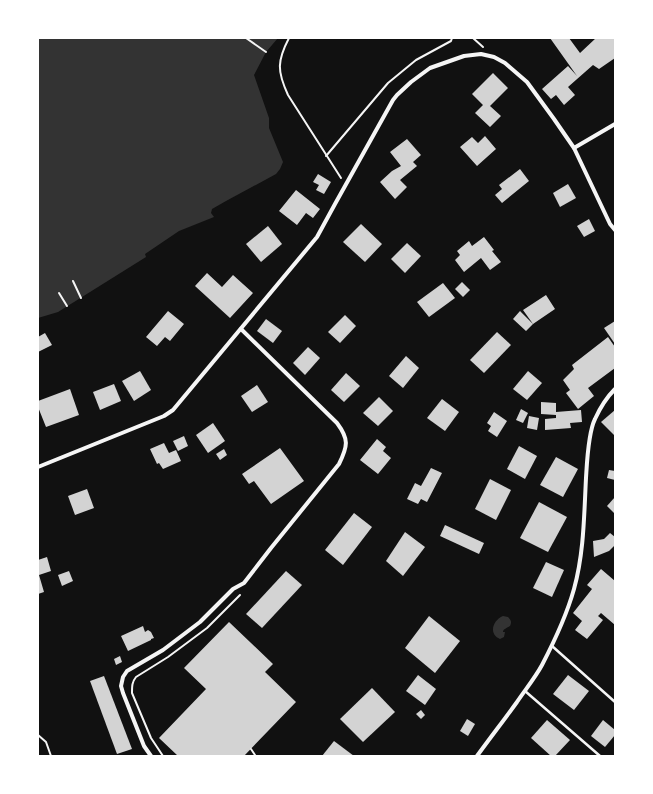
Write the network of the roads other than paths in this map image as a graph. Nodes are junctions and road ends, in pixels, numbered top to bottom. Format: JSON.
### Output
{"nodes":[{"id":1,"x":615,"y":124,"type":"edge"},
{"id":2,"x":574,"y":148,"type":"junction"},
{"id":3,"x":615,"y":230,"type":"edge"},
{"id":4,"x":241,"y":328,"type":"junction"},
{"id":5,"x":615,"y":389,"type":"edge"},
{"id":6,"x":38,"y":468,"type":"edge"},
{"id":7,"x":552,"y":645,"type":"junction"},
{"id":8,"x":525,"y":690,"type":"junction"},
{"id":9,"x":615,"y":702,"type":"edge"},
{"id":10,"x":151,"y":756,"type":"edge"},
{"id":11,"x":477,"y":756,"type":"edge"},
{"id":12,"x":600,"y":756,"type":"edge"}],
"edges":[{"from":1,"to":2,"type":"street"},
{"from":2,"to":3,"type":"street"},
{"from":2,"to":4,"type":"street"},
{"from":4,"to":6,"type":"street"},
{"from":4,"to":10,"type":"street"},
{"from":5,"to":7,"type":"street"},
{"from":7,"to":8,"type":"street"},
{"from":7,"to":9,"type":"lane"},
{"from":8,"to":11,"type":"street"},
{"from":8,"to":12,"type":"lane"}]}
